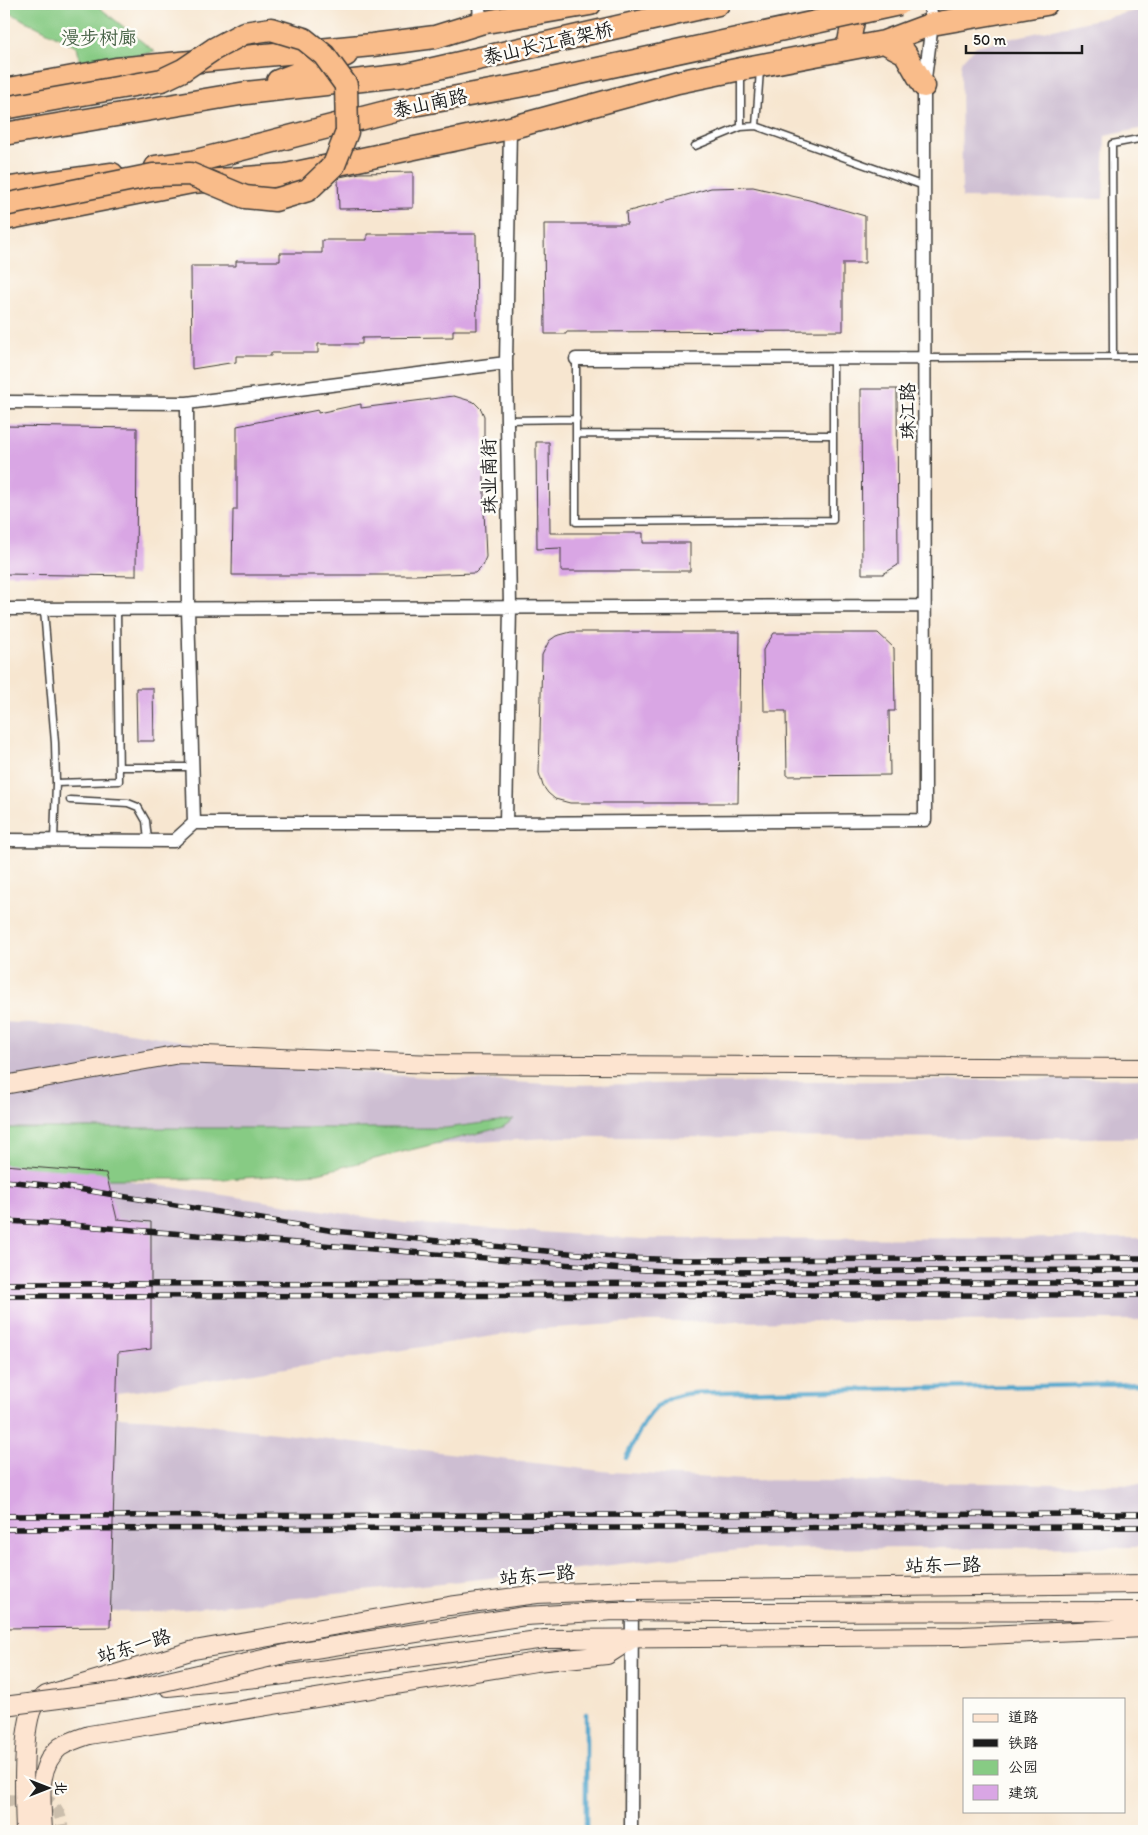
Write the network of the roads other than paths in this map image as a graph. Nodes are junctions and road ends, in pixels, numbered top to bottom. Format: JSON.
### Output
{"nodes":[{"id":1,"x":590,"y":4,"type":"edge"},
{"id":2,"x":718,"y":4,"type":"edge"},
{"id":3,"x":856,"y":4,"type":"edge"},
{"id":4,"x":899,"y":4,"type":"edge"},
{"id":5,"x":1046,"y":4,"type":"edge"},
{"id":6,"x":480,"y":13,"type":"edge"},
{"id":7,"x":931,"y":14,"type":"edge"},
{"id":8,"x":884,"y":42,"type":"junction"},
{"id":9,"x":372,"y":45,"type":"junction"},
{"id":10,"x":848,"y":48,"type":"junction"},
{"id":11,"x":751,"y":67,"type":"junction"},
{"id":12,"x":408,"y":75,"type":"joint"},
{"id":13,"x":924,"y":86,"type":"junction"},
{"id":14,"x":4,"y":90,"type":"edge"},
{"id":15,"x":246,"y":94,"type":"junction"},
{"id":16,"x":4,"y":108,"type":"edge"},
{"id":17,"x":756,"y":126,"type":"junction"},
{"id":18,"x":741,"y":127,"type":"junction"},
{"id":19,"x":510,"y":128,"type":"junction"},
{"id":20,"x":4,"y":134,"type":"edge"},
{"id":21,"x":1144,"y":138,"type":"edge"},
{"id":22,"x":695,"y":146,"type":"dead end"},
{"id":23,"x":192,"y":162,"type":"junction"},
{"id":24,"x":286,"y":174,"type":"junction"},
{"id":25,"x":925,"y":186,"type":"junction"},
{"id":26,"x":4,"y":189,"type":"edge"},
{"id":27,"x":4,"y":206,"type":"edge"},
{"id":28,"x":4,"y":220,"type":"edge"},
{"id":29,"x":1113,"y":357,"type":"junction"},
{"id":30,"x":1144,"y":357,"type":"edge"},
{"id":31,"x":833,"y":358,"type":"junction"},
{"id":32,"x":926,"y":358,"type":"junction"},
{"id":33,"x":576,"y":359,"type":"joint"},
{"id":34,"x":506,"y":363,"type":"junction"},
{"id":35,"x":4,"y":402,"type":"edge"},
{"id":36,"x":187,"y":403,"type":"junction"},
{"id":37,"x":577,"y":419,"type":"junction"},
{"id":38,"x":506,"y":420,"type":"junction"},
{"id":39,"x":577,"y":434,"type":"junction"},
{"id":40,"x":833,"y":435,"type":"junction"},
{"id":41,"x":924,"y":606,"type":"junction"},
{"id":42,"x":510,"y":607,"type":"junction"},
{"id":43,"x":4,"y":609,"type":"edge"},
{"id":44,"x":118,"y":609,"type":"junction"},
{"id":45,"x":188,"y":609,"type":"junction"},
{"id":46,"x":44,"y":610,"type":"junction"},
{"id":47,"x":119,"y":767,"type":"junction"},
{"id":48,"x":192,"y":767,"type":"junction"},
{"id":49,"x":56,"y":782,"type":"junction"},
{"id":50,"x":70,"y":800,"type":"dead end"},
{"id":51,"x":194,"y":822,"type":"junction"},
{"id":52,"x":506,"y":823,"type":"junction"},
{"id":53,"x":4,"y":840,"type":"edge"},
{"id":54,"x":54,"y":840,"type":"junction"},
{"id":55,"x":148,"y":840,"type":"junction"},
{"id":56,"x":1144,"y":1068,"type":"edge"},
{"id":57,"x":4,"y":1085,"type":"edge"},
{"id":58,"x":1144,"y":1584,"type":"edge"},
{"id":59,"x":632,"y":1590,"type":"junction"},
{"id":60,"x":1144,"y":1611,"type":"edge"},
{"id":61,"x":1144,"y":1628,"type":"edge"},
{"id":62,"x":632,"y":1639,"type":"junction"},
{"id":63,"x":129,"y":1690,"type":"junction"},
{"id":64,"x":4,"y":1706,"type":"edge"},
{"id":65,"x":25,"y":1831,"type":"edge"},
{"id":66,"x":43,"y":1831,"type":"edge"},
{"id":67,"x":631,"y":1831,"type":"edge"}],
"edges":[{"from":1,"to":6,"type":"highway"},
{"from":2,"to":12,"type":"highway","name":"泰山长江高架桥"},
{"from":3,"to":10,"type":"highway"},
{"from":4,"to":23,"type":"highway","name":"泰山南路","bridge":true},
{"from":5,"to":7,"type":"highway"},
{"from":6,"to":9,"type":"highway"},
{"from":7,"to":8,"type":"highway"},
{"from":7,"to":13,"type":"street","name":"珠江路"},
{"from":8,"to":10,"type":"highway"},
{"from":8,"to":13,"type":"highway"},
{"from":9,"to":14,"type":"highway"},
{"from":9,"to":15,"type":"highway"},
{"from":10,"to":11,"type":"highway"},
{"from":11,"to":17,"type":"lane"},
{"from":11,"to":18,"type":"lane"},
{"from":11,"to":19,"type":"highway"},
{"from":12,"to":15,"type":"highway","name":"泰山南路"},
{"from":13,"to":25,"type":"street","name":"珠江路"},
{"from":15,"to":20,"type":"highway","name":"泰山南路"},
{"from":16,"to":27,"type":"highway","bridge":true},
{"from":17,"to":18,"type":"lane"},
{"from":17,"to":25,"type":"lane"},
{"from":18,"to":22,"type":"lane"},
{"from":19,"to":24,"type":"highway"},
{"from":19,"to":34,"type":"street","name":"珠业南街"},
{"from":21,"to":29,"type":"lane"},
{"from":23,"to":24,"type":"highway"},
{"from":23,"to":26,"type":"highway","name":"泰山南路"},
{"from":24,"to":28,"type":"highway"},
{"from":25,"to":32,"type":"street","name":"珠江路"},
{"from":29,"to":30,"type":"lane"},
{"from":29,"to":32,"type":"lane"},
{"from":31,"to":32,"type":"street"},
{"from":31,"to":33,"type":"street"},
{"from":31,"to":40,"type":"lane"},
{"from":32,"to":41,"type":"street","name":"珠江路"},
{"from":33,"to":37,"type":"lane"},
{"from":34,"to":36,"type":"street"},
{"from":34,"to":38,"type":"street","name":"珠业南街"},
{"from":35,"to":36,"type":"street"},
{"from":36,"to":45,"type":"street"},
{"from":37,"to":38,"type":"lane"},
{"from":37,"to":39,"type":"lane"},
{"from":38,"to":42,"type":"street","name":"珠业南街"},
{"from":39,"to":40,"type":"lane"},
{"from":39,"to":40,"type":"lane"},
{"from":41,"to":42,"type":"street"},
{"from":41,"to":52,"type":"street","name":"珠江路"},
{"from":42,"to":45,"type":"street"},
{"from":42,"to":52,"type":"street","name":"珠业南街"},
{"from":43,"to":46,"type":"street"},
{"from":44,"to":45,"type":"street"},
{"from":44,"to":46,"type":"street"},
{"from":44,"to":47,"type":"lane"},
{"from":45,"to":48,"type":"street"},
{"from":46,"to":49,"type":"lane"},
{"from":47,"to":48,"type":"lane"},
{"from":47,"to":49,"type":"lane"},
{"from":48,"to":51,"type":"street"},
{"from":49,"to":54,"type":"lane"},
{"from":50,"to":55,"type":"lane"},
{"from":51,"to":52,"type":"street"},
{"from":51,"to":55,"type":"street"},
{"from":53,"to":54,"type":"street"},
{"from":54,"to":55,"type":"street"},
{"from":56,"to":57,"type":"street"},
{"from":58,"to":59,"type":"street","name":"站东一路"},
{"from":59,"to":62,"type":"street"},
{"from":59,"to":65,"type":"street","name":"站东一路"},
{"from":60,"to":63,"type":"street","bridge":true},
{"from":61,"to":62,"type":"street"},
{"from":62,"to":63,"type":"street","bridge":true},
{"from":62,"to":66,"type":"street"},
{"from":62,"to":67,"type":"street"},
{"from":63,"to":64,"type":"street","bridge":true}]}
